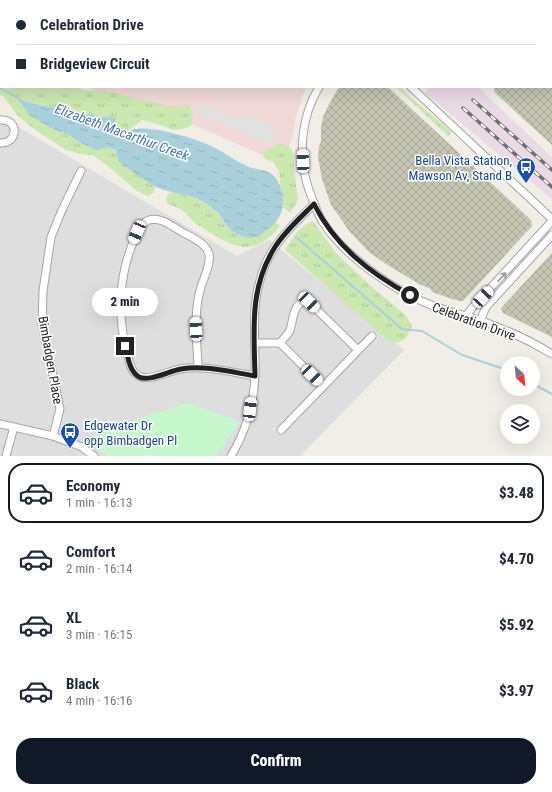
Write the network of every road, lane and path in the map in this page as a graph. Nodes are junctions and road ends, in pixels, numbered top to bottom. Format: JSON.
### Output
{"nodes":[{"id":1,"x":318,"y":88,"type":"edge"},
{"id":2,"x":412,"y":88,"type":"edge"},
{"id":3,"x":0,"y":120,"type":"edge"},
{"id":4,"x":0,"y":143,"type":"edge"},
{"id":5,"x":81,"y":171,"type":"dead end"},
{"id":6,"x":314,"y":204,"type":"junction"},
{"id":7,"x":552,"y":220,"type":"edge"},
{"id":8,"x":552,"y":235,"type":"edge"},
{"id":9,"x":466,"y":316,"type":"junction"},
{"id":10,"x":480,"y":321,"type":"junction"},
{"id":11,"x":372,"y":336,"type":"dead end"},
{"id":12,"x":255,"y":343,"type":"junction"},
{"id":13,"x":280,"y":343,"type":"junction"},
{"id":14,"x":358,"y":350,"type":"junction"},
{"id":15,"x":552,"y":354,"type":"edge"},
{"id":16,"x":198,"y":368,"type":"junction"},
{"id":17,"x":255,"y":376,"type":"junction"},
{"id":18,"x":323,"y":386,"type":"junction"},
{"id":19,"x":0,"y":424,"type":"edge"},
{"id":20,"x":14,"y":427,"type":"junction"},
{"id":21,"x":281,"y":430,"type":"dead end"},
{"id":22,"x":53,"y":436,"type":"junction"},
{"id":23,"x":6,"y":456,"type":"edge"},
{"id":24,"x":94,"y":456,"type":"edge"},
{"id":25,"x":231,"y":456,"type":"edge"}],
"edges":[{"from":1,"to":6,"type":"street","name":"Celebration Drive"},
{"from":2,"to":7,"type":"street"},
{"from":3,"to":4,"type":"street"},
{"from":5,"to":22,"type":"street","name":"Bimbadgen Place"},
{"from":6,"to":9,"type":"street","name":"Celebration Drive"},
{"from":6,"to":12,"type":"street"},
{"from":9,"to":7,"type":"street","one_way":true},
{"from":8,"to":10,"type":"street"},
{"from":9,"to":10,"type":"street","name":"Celebration Drive"},
{"from":10,"to":15,"type":"street","name":"Celebration Drive"},
{"from":11,"to":14,"type":"street"},
{"from":12,"to":13,"type":"street"},
{"from":12,"to":17,"type":"street"},
{"from":13,"to":14,"type":"street"},
{"from":13,"to":18,"type":"street"},
{"from":14,"to":18,"type":"street"},
{"from":16,"to":16,"type":"street"},
{"from":16,"to":17,"type":"street"},
{"from":17,"to":25,"type":"street"},
{"from":18,"to":21,"type":"street"},
{"from":19,"to":20,"type":"street"},
{"from":20,"to":22,"type":"street"},
{"from":20,"to":23,"type":"street"},
{"from":22,"to":24,"type":"street"}]}
